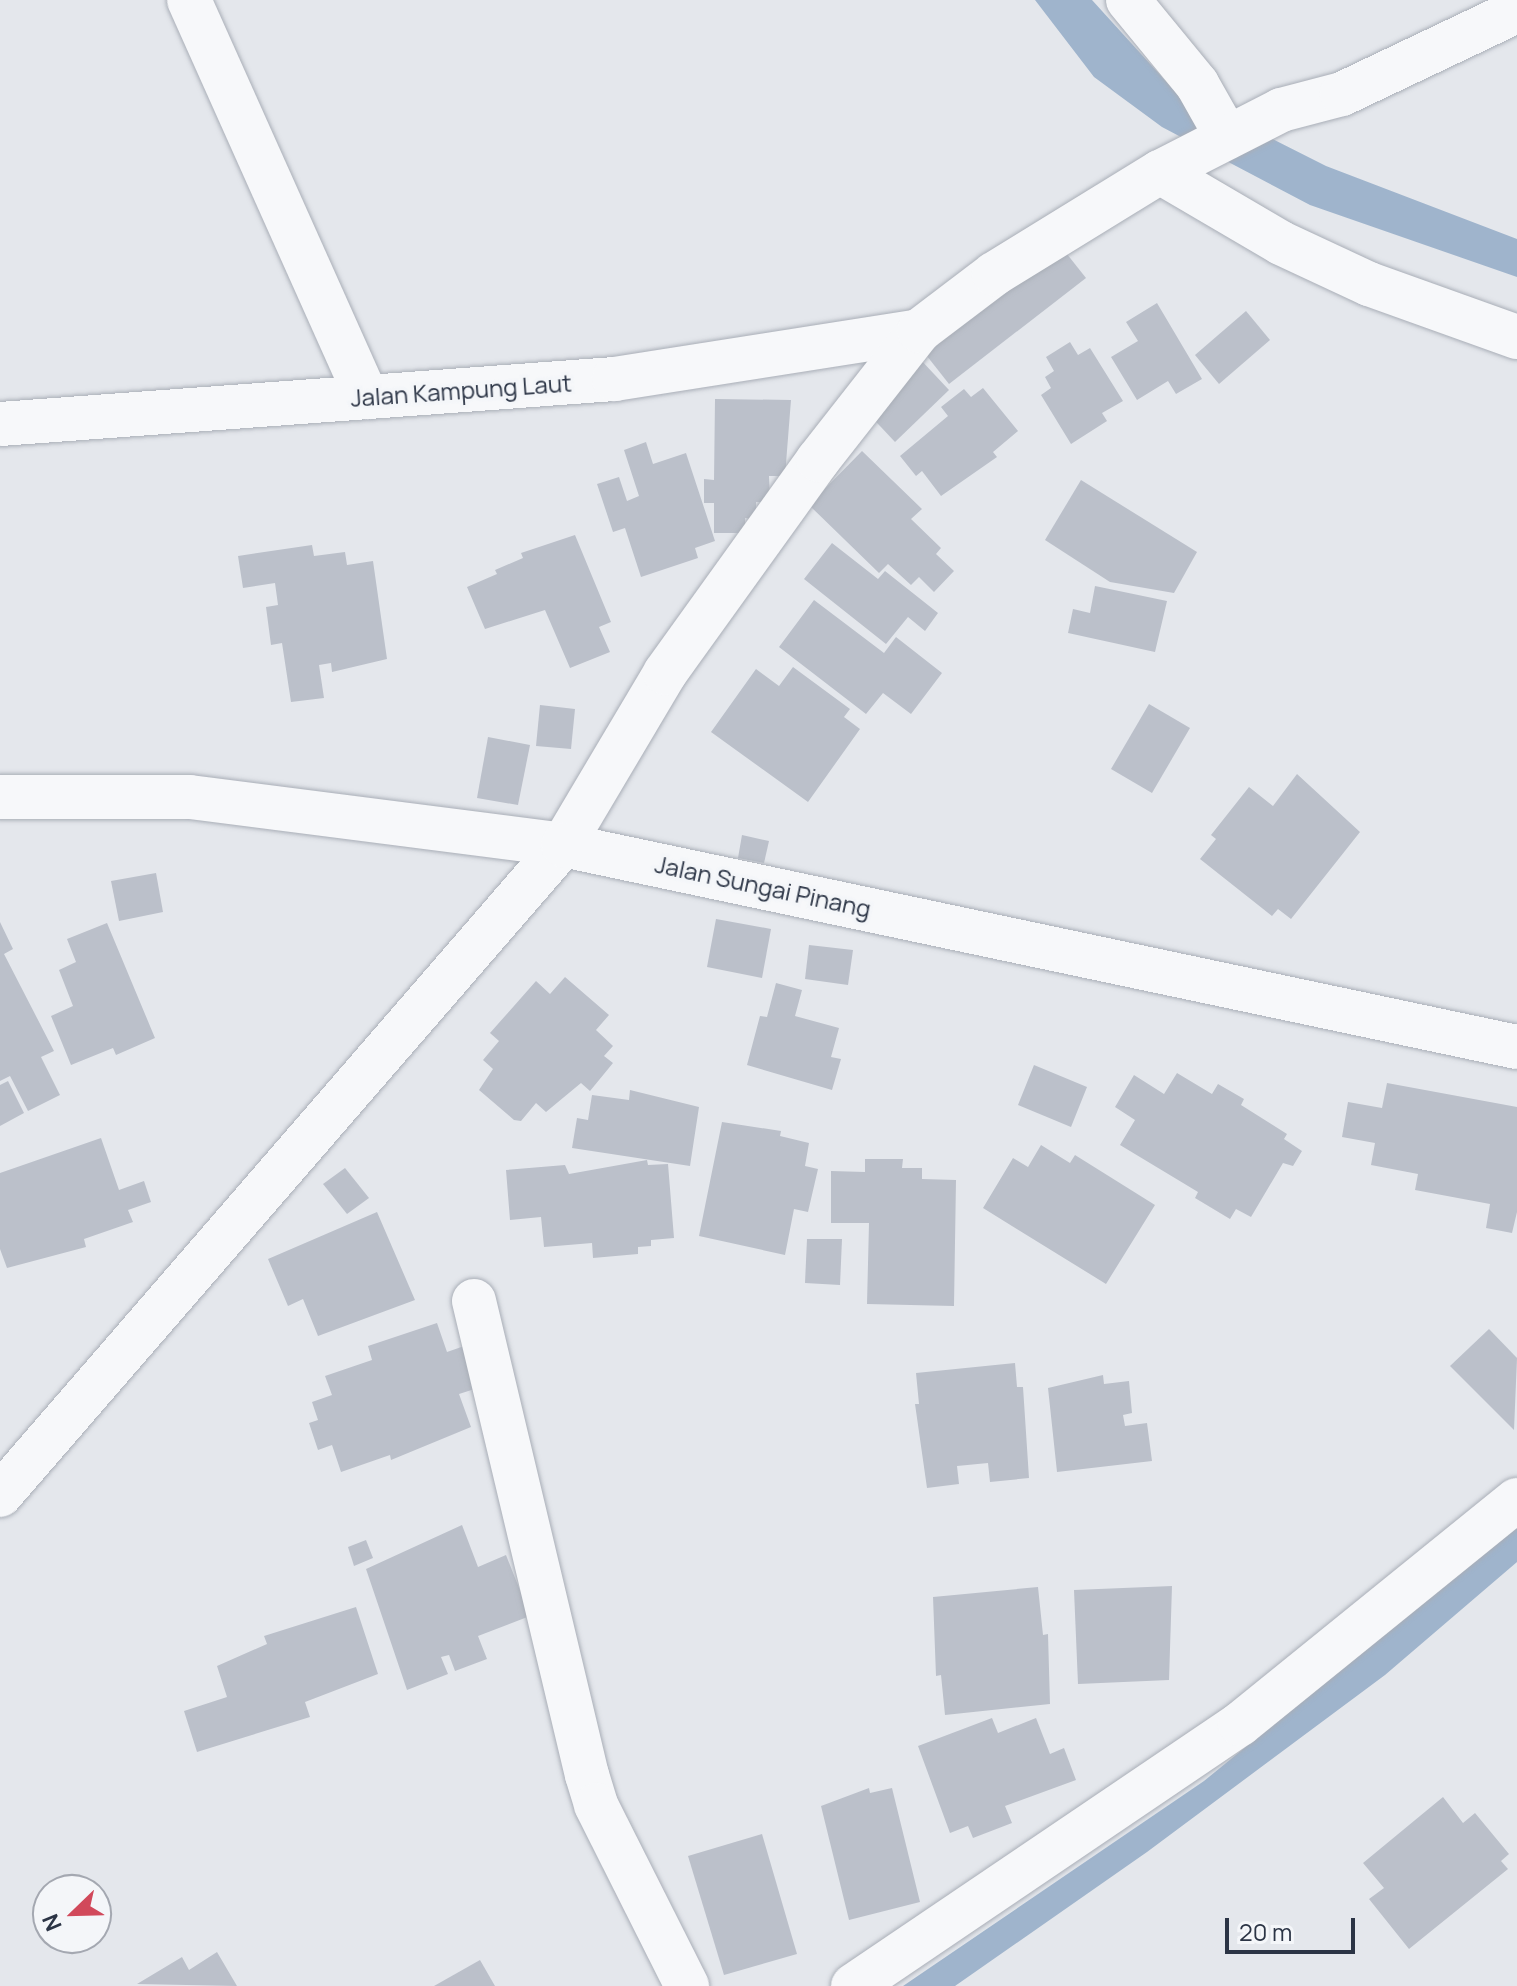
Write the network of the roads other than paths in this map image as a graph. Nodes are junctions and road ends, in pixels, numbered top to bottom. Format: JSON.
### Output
{"nodes":[{"id":1,"x":189,"y":0,"type":"edge"},
{"id":2,"x":1128,"y":0,"type":"edge"},
{"id":3,"x":1517,"y":11,"type":"edge"},
{"id":4,"x":1223,"y":139,"type":"junction"},
{"id":5,"x":1168,"y":168,"type":"junction"},
{"id":6,"x":919,"y":331,"type":"junction"},
{"id":7,"x":1517,"y":337,"type":"edge"},
{"id":8,"x":367,"y":397,"type":"junction"},
{"id":9,"x":0,"y":424,"type":"edge"},
{"id":10,"x":0,"y":797,"type":"edge"},
{"id":11,"x":563,"y":845,"type":"junction"},
{"id":12,"x":1517,"y":1047,"type":"edge"},
{"id":13,"x":474,"y":1301,"type":"dead end"},
{"id":14,"x":0,"y":1495,"type":"edge"},
{"id":15,"x":1517,"y":1500,"type":"edge"},
{"id":16,"x":687,"y":1986,"type":"edge"},
{"id":17,"x":853,"y":1986,"type":"edge"}],
"edges":[{"from":1,"to":8,"type":"street"},
{"from":2,"to":4,"type":"street"},
{"from":3,"to":4,"type":"street"},
{"from":4,"to":5,"type":"street"},
{"from":5,"to":6,"type":"street"},
{"from":5,"to":7,"type":"street"},
{"from":6,"to":8,"type":"street","name":"Jalan Kampung Laut"},
{"from":6,"to":11,"type":"street"},
{"from":8,"to":9,"type":"street","name":"Jalan Kampung Laut"},
{"from":10,"to":11,"type":"street","name":"Jalan Sungai Pinang"},
{"from":11,"to":12,"type":"street","name":"Jalan Sungai Pinang"},
{"from":11,"to":14,"type":"street"},
{"from":13,"to":16,"type":"street"},
{"from":15,"to":17,"type":"street"}]}
